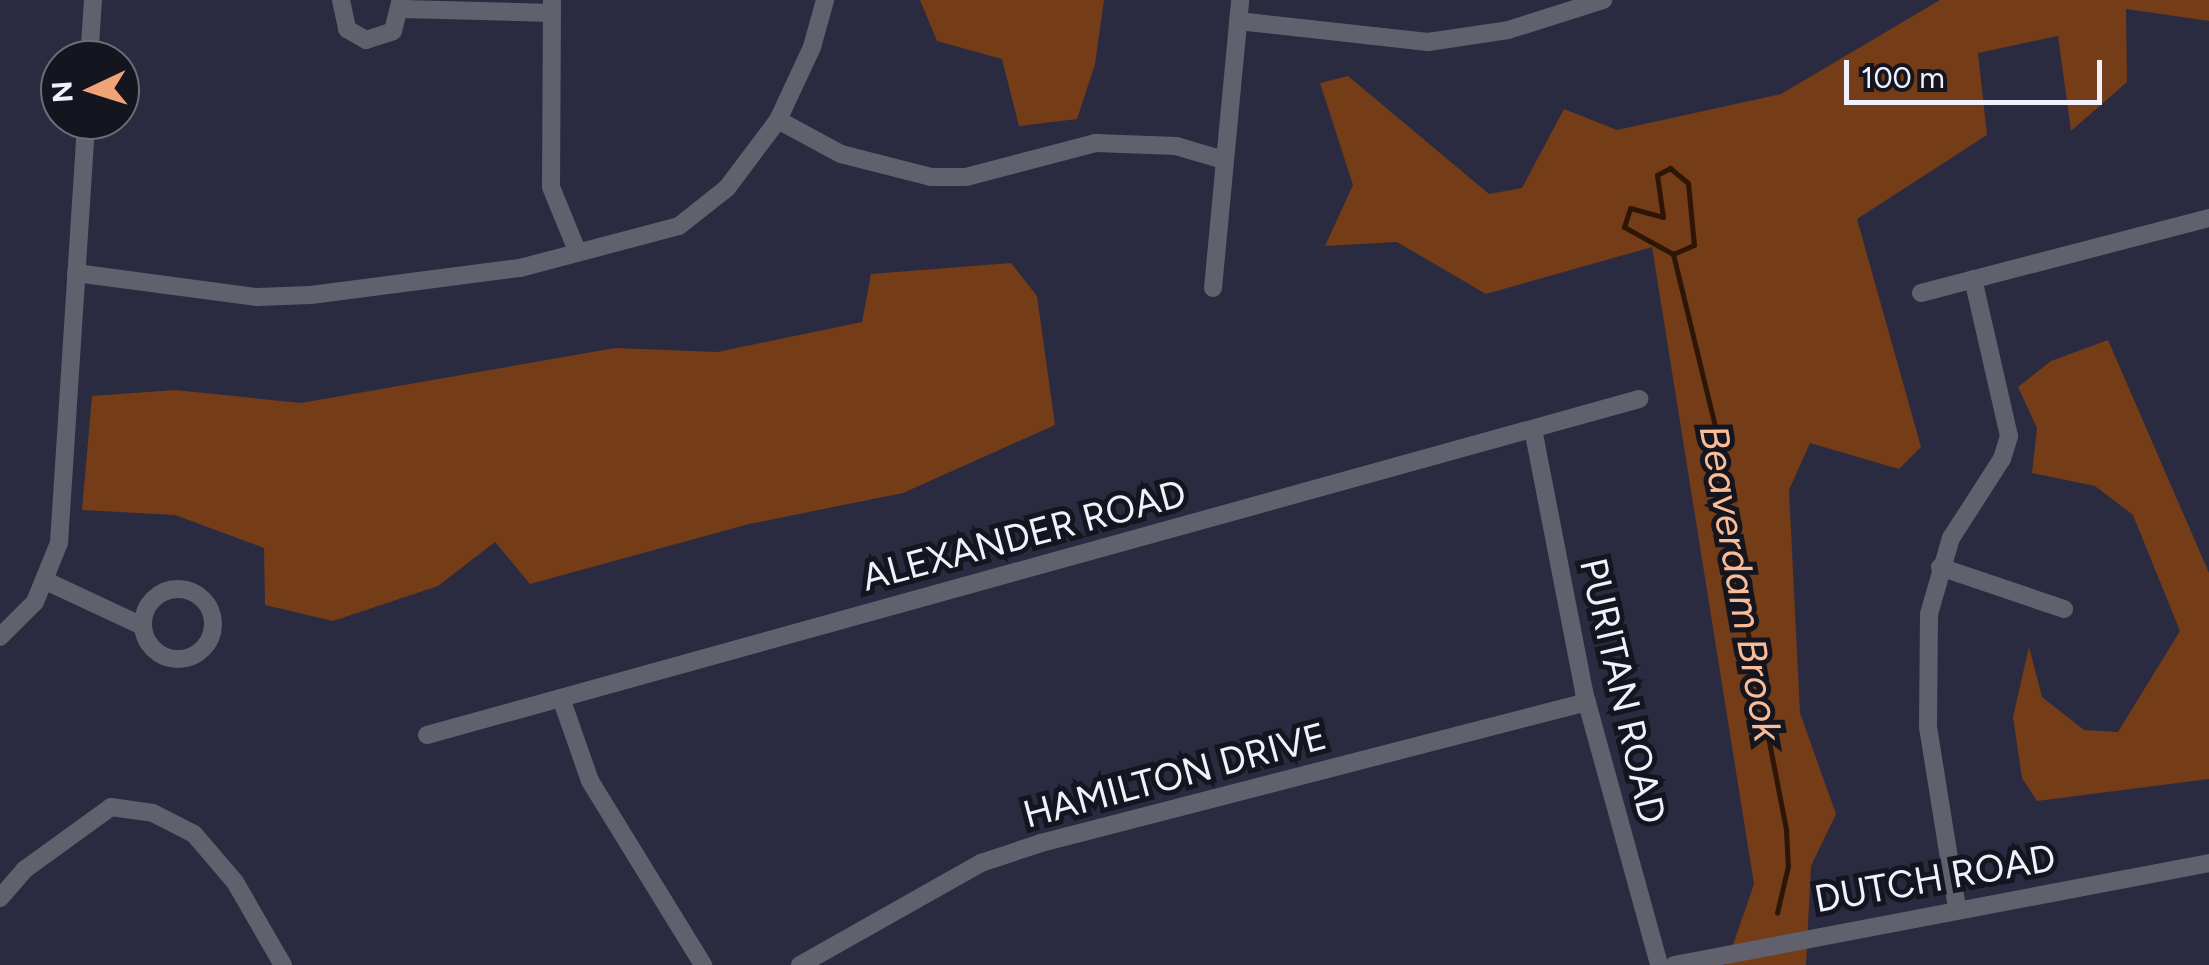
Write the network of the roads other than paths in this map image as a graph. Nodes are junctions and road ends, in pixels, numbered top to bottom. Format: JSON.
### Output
{"nodes":[{"id":1,"x":93,"y":0,"type":"edge"},
{"id":2,"x":341,"y":0,"type":"edge"},
{"id":3,"x":825,"y":0,"type":"edge"},
{"id":4,"x":1240,"y":0,"type":"edge"},
{"id":5,"x":1604,"y":0,"type":"edge"},
{"id":6,"x":401,"y":4,"type":"edge"},
{"id":7,"x":552,"y":6,"type":"edge"},
{"id":8,"x":1238,"y":21,"type":"junction"},
{"id":9,"x":91,"y":40,"type":"edge"},
{"id":10,"x":778,"y":120,"type":"junction"},
{"id":11,"x":85,"y":140,"type":"edge"},
{"id":12,"x":1224,"y":160,"type":"junction"},
{"id":13,"x":2209,"y":218,"type":"edge"},
{"id":14,"x":578,"y":253,"type":"junction"},
{"id":15,"x":76,"y":274,"type":"junction"},
{"id":16,"x":1973,"y":279,"type":"junction"},
{"id":17,"x":1213,"y":288,"type":"dead end"},
{"id":18,"x":1921,"y":293,"type":"dead end"},
{"id":19,"x":1638,"y":400,"type":"dead end"},
{"id":20,"x":1532,"y":430,"type":"junction"},
{"id":21,"x":1940,"y":567,"type":"junction"},
{"id":22,"x":46,"y":582,"type":"junction"},
{"id":23,"x":2064,"y":609,"type":"dead end"},
{"id":24,"x":142,"y":626,"type":"junction"},
{"id":25,"x":0,"y":638,"type":"edge"},
{"id":26,"x":560,"y":698,"type":"junction"},
{"id":27,"x":1587,"y":702,"type":"junction"},
{"id":28,"x":427,"y":735,"type":"dead end"},
{"id":29,"x":2209,"y":863,"type":"edge"},
{"id":30,"x":0,"y":898,"type":"edge"},
{"id":31,"x":1958,"y":908,"type":"junction"},
{"id":32,"x":283,"y":965,"type":"edge"},
{"id":33,"x":703,"y":965,"type":"edge"},
{"id":34,"x":800,"y":965,"type":"edge"},
{"id":35,"x":1659,"y":965,"type":"edge"},
{"id":36,"x":1674,"y":965,"type":"edge"}],
"edges":[{"from":1,"to":9,"type":"street"},
{"from":2,"to":6,"type":"street"},
{"from":3,"to":10,"type":"street"},
{"from":4,"to":8,"type":"street"},
{"from":5,"to":8,"type":"street"},
{"from":6,"to":7,"type":"street"},
{"from":7,"to":14,"type":"street"},
{"from":8,"to":12,"type":"street"},
{"from":10,"to":12,"type":"street"},
{"from":10,"to":14,"type":"street"},
{"from":11,"to":15,"type":"street"},
{"from":12,"to":17,"type":"street"},
{"from":13,"to":16,"type":"street"},
{"from":14,"to":15,"type":"street"},
{"from":15,"to":22,"type":"street"},
{"from":16,"to":18,"type":"street"},
{"from":16,"to":21,"type":"street"},
{"from":19,"to":20,"type":"street","name":"ALEXANDER ROAD"},
{"from":20,"to":26,"type":"street","name":"ALEXANDER ROAD"},
{"from":20,"to":27,"type":"street","name":"PURITAN ROAD"},
{"from":21,"to":23,"type":"street"},
{"from":21,"to":31,"type":"street"},
{"from":22,"to":24,"type":"street"},
{"from":22,"to":25,"type":"street"},
{"from":24,"to":24,"type":"street"},
{"from":26,"to":28,"type":"street","name":"ALEXANDER ROAD"},
{"from":26,"to":33,"type":"street"},
{"from":27,"to":34,"type":"street","name":"HAMILTON DRIVE"},
{"from":27,"to":35,"type":"street","name":"PURITAN ROAD"},
{"from":29,"to":31,"type":"street","name":"DUTCH ROAD"},
{"from":30,"to":32,"type":"street"},
{"from":31,"to":36,"type":"street","name":"DUTCH ROAD"}]}
